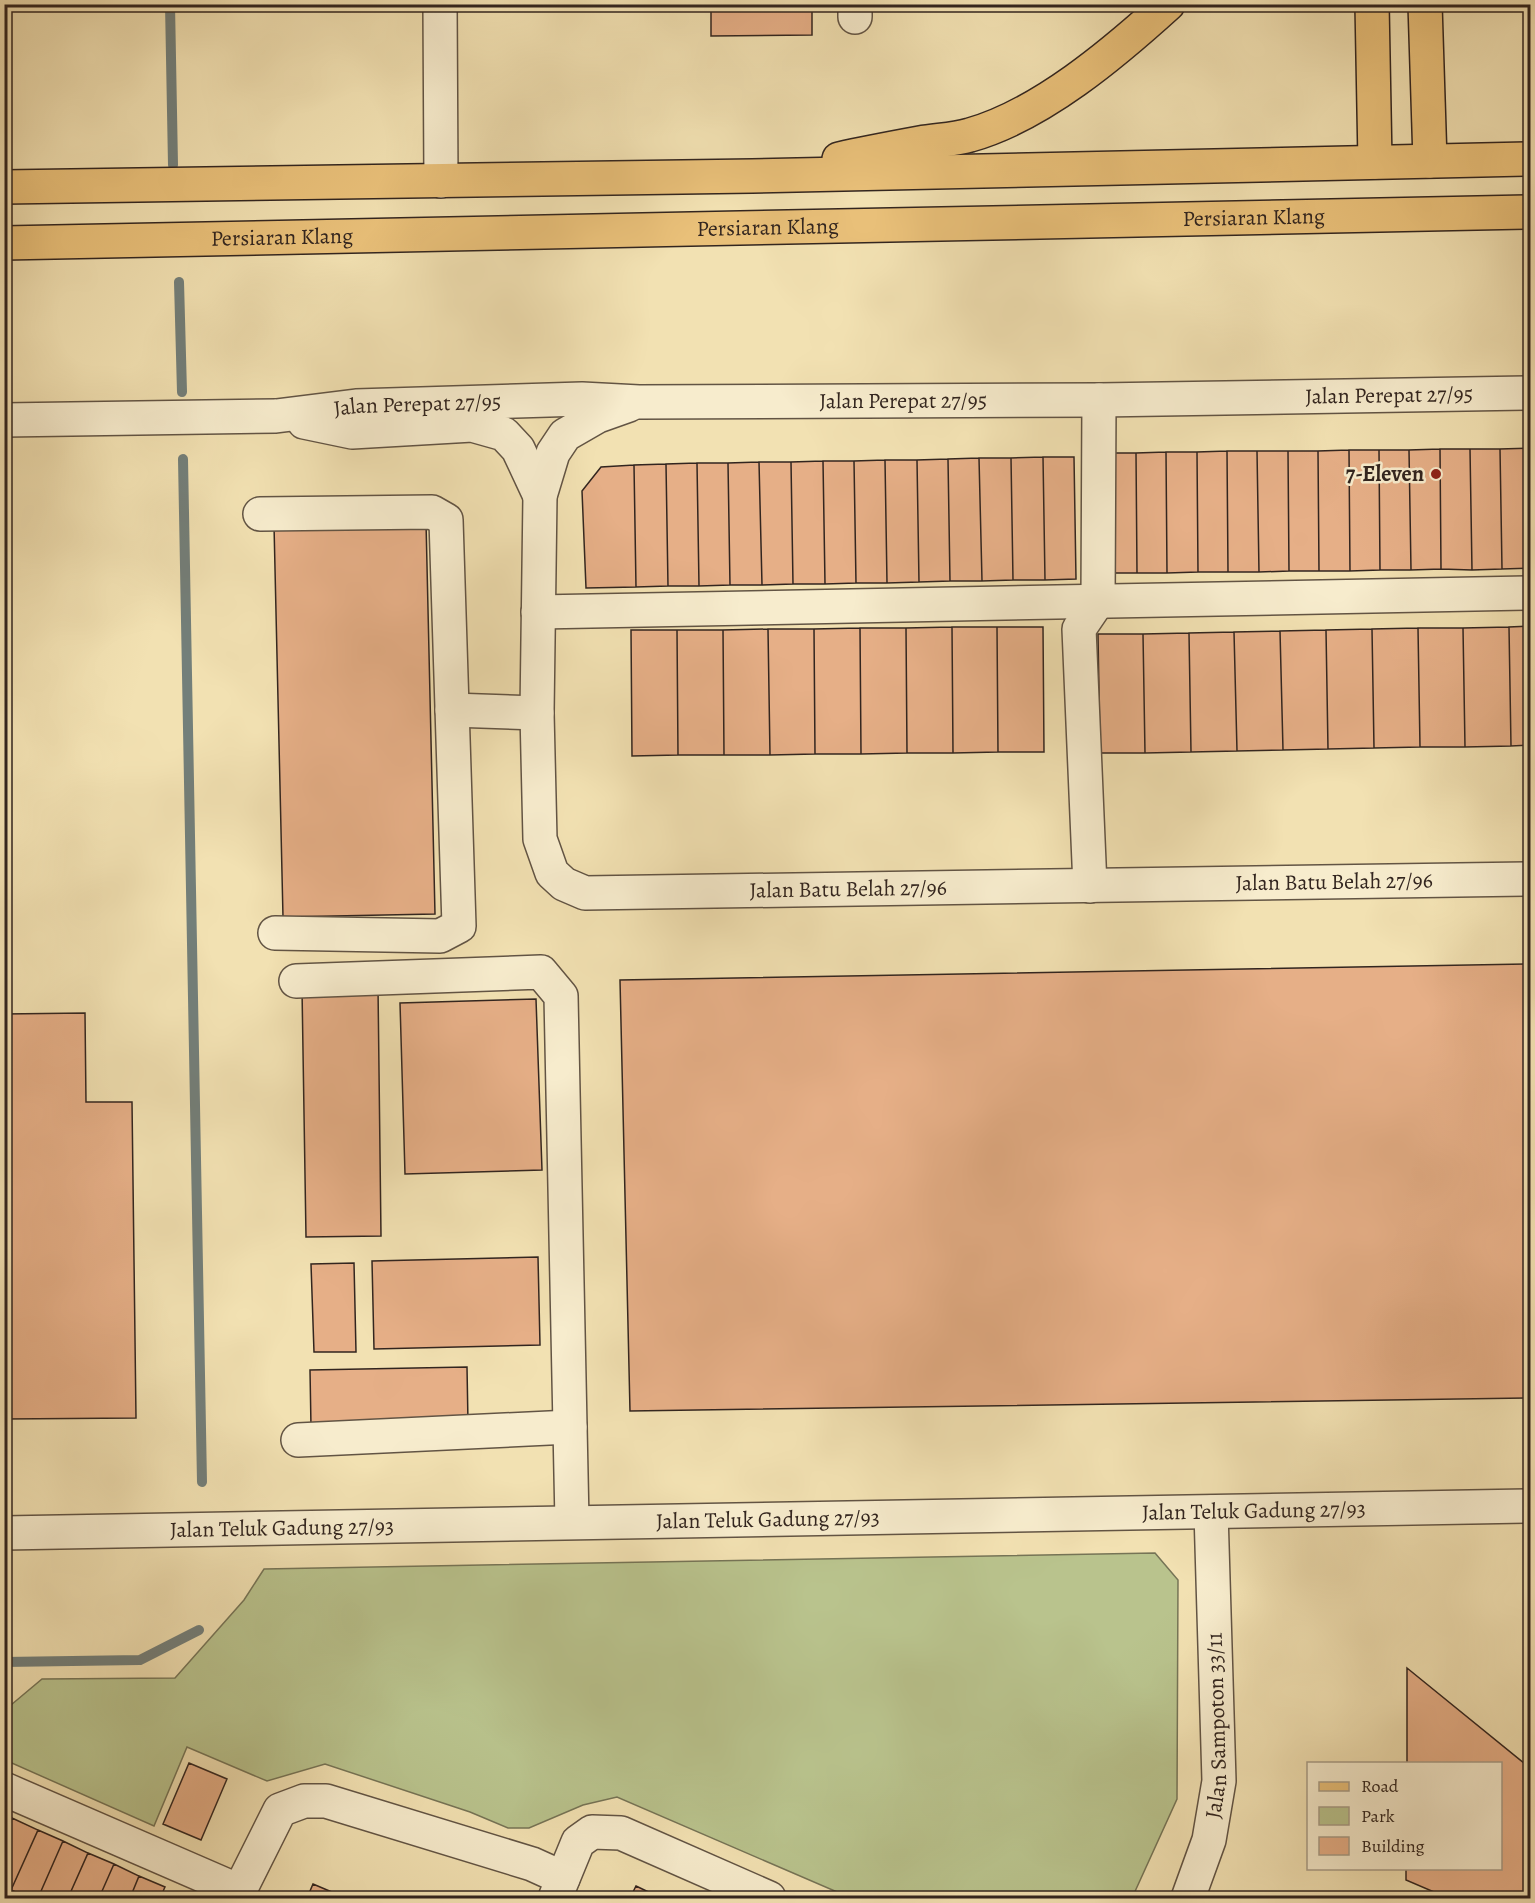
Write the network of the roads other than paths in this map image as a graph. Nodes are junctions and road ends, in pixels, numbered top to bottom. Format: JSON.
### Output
{"nodes":[{"id":1,"x":440,"y":4,"type":"edge"},
{"id":2,"x":1168,"y":4,"type":"edge"},
{"id":3,"x":1372,"y":4,"type":"edge"},
{"id":4,"x":1425,"y":4,"type":"edge"},
{"id":5,"x":1530,"y":159,"type":"edge"},
{"id":6,"x":1430,"y":161,"type":"junction"},
{"id":7,"x":1375,"y":162,"type":"junction"},
{"id":8,"x":752,"y":176,"type":"junction"},
{"id":9,"x":441,"y":182,"type":"junction"},
{"id":10,"x":4,"y":186,"type":"edge"},
{"id":11,"x":1520,"y":215,"type":"edge"},
{"id":12,"x":4,"y":243,"type":"edge"},
{"id":13,"x":1530,"y":393,"type":"edge"},
{"id":14,"x":1098,"y":400,"type":"junction"},
{"id":15,"x":639,"y":402,"type":"junction"},
{"id":16,"x":276,"y":416,"type":"junction"},
{"id":17,"x":4,"y":420,"type":"edge"},
{"id":18,"x":540,"y":496,"type":"junction"},
{"id":19,"x":260,"y":514,"type":"dead end"},
{"id":20,"x":1530,"y":593,"type":"edge"},
{"id":21,"x":1098,"y":601,"type":"junction"},
{"id":22,"x":538,"y":612,"type":"junction"},
{"id":23,"x":452,"y":710,"type":"junction"},
{"id":24,"x":537,"y":713,"type":"junction"},
{"id":25,"x":1530,"y":879,"type":"edge"},
{"id":26,"x":1090,"y":886,"type":"junction"},
{"id":27,"x":276,"y":933,"type":"dead end"},
{"id":28,"x":296,"y":981,"type":"dead end"},
{"id":29,"x":570,"y":1427,"type":"junction"},
{"id":30,"x":298,"y":1440,"type":"dead end"},
{"id":31,"x":1530,"y":1506,"type":"edge"},
{"id":32,"x":1211,"y":1512,"type":"junction"},
{"id":33,"x":572,"y":1522,"type":"junction"},
{"id":34,"x":4,"y":1533,"type":"edge"},
{"id":35,"x":4,"y":1789,"type":"edge"},
{"id":36,"x":559,"y":1888,"type":"edge"},
{"id":37,"x":237,"y":1895,"type":"edge"},
{"id":38,"x":769,"y":1899,"type":"edge"},
{"id":39,"x":1188,"y":1899,"type":"edge"}],
"edges":[{"from":1,"to":9,"type":"street"},
{"from":2,"to":8,"type":"main road"},
{"from":3,"to":7,"type":"main road"},
{"from":4,"to":6,"type":"main road"},
{"from":5,"to":6,"type":"main road"},
{"from":6,"to":7,"type":"main road"},
{"from":7,"to":8,"type":"main road"},
{"from":8,"to":9,"type":"main road"},
{"from":9,"to":10,"type":"main road"},
{"from":11,"to":12,"type":"main road","name":"Persiaran Klang"},
{"from":13,"to":14,"type":"street","name":"Jalan Perepat 27/95"},
{"from":14,"to":15,"type":"street","name":"Jalan Perepat 27/95"},
{"from":14,"to":21,"type":"street"},
{"from":15,"to":16,"type":"street","name":"Jalan Perepat 27/95"},
{"from":15,"to":18,"type":"street"},
{"from":16,"to":17,"type":"street","name":"Jalan Perepat 27/95"},
{"from":16,"to":18,"type":"street","name":"Jalan Perepat 27/95"},
{"from":18,"to":22,"type":"street","name":"Jalan Batu Belah 27/96"},
{"from":19,"to":23,"type":"street"},
{"from":20,"to":21,"type":"street"},
{"from":21,"to":22,"type":"street"},
{"from":21,"to":26,"type":"street"},
{"from":22,"to":24,"type":"street","name":"Jalan Batu Belah 27/96"},
{"from":23,"to":24,"type":"street"},
{"from":23,"to":27,"type":"street"},
{"from":24,"to":26,"type":"street","name":"Jalan Batu Belah 27/96"},
{"from":25,"to":26,"type":"street","name":"Jalan Batu Belah 27/96"},
{"from":28,"to":29,"type":"street"},
{"from":29,"to":30,"type":"street"},
{"from":29,"to":33,"type":"street"},
{"from":31,"to":32,"type":"street","name":"Jalan Teluk Gadung 27/93"},
{"from":32,"to":33,"type":"street","name":"Jalan Teluk Gadung 27/93"},
{"from":32,"to":39,"type":"street","name":"Jalan Sampoton 33/11"},
{"from":33,"to":34,"type":"street","name":"Jalan Teluk Gadung 27/93"},
{"from":35,"to":37,"type":"street"},
{"from":36,"to":37,"type":"street"},
{"from":36,"to":38,"type":"street"}]}
